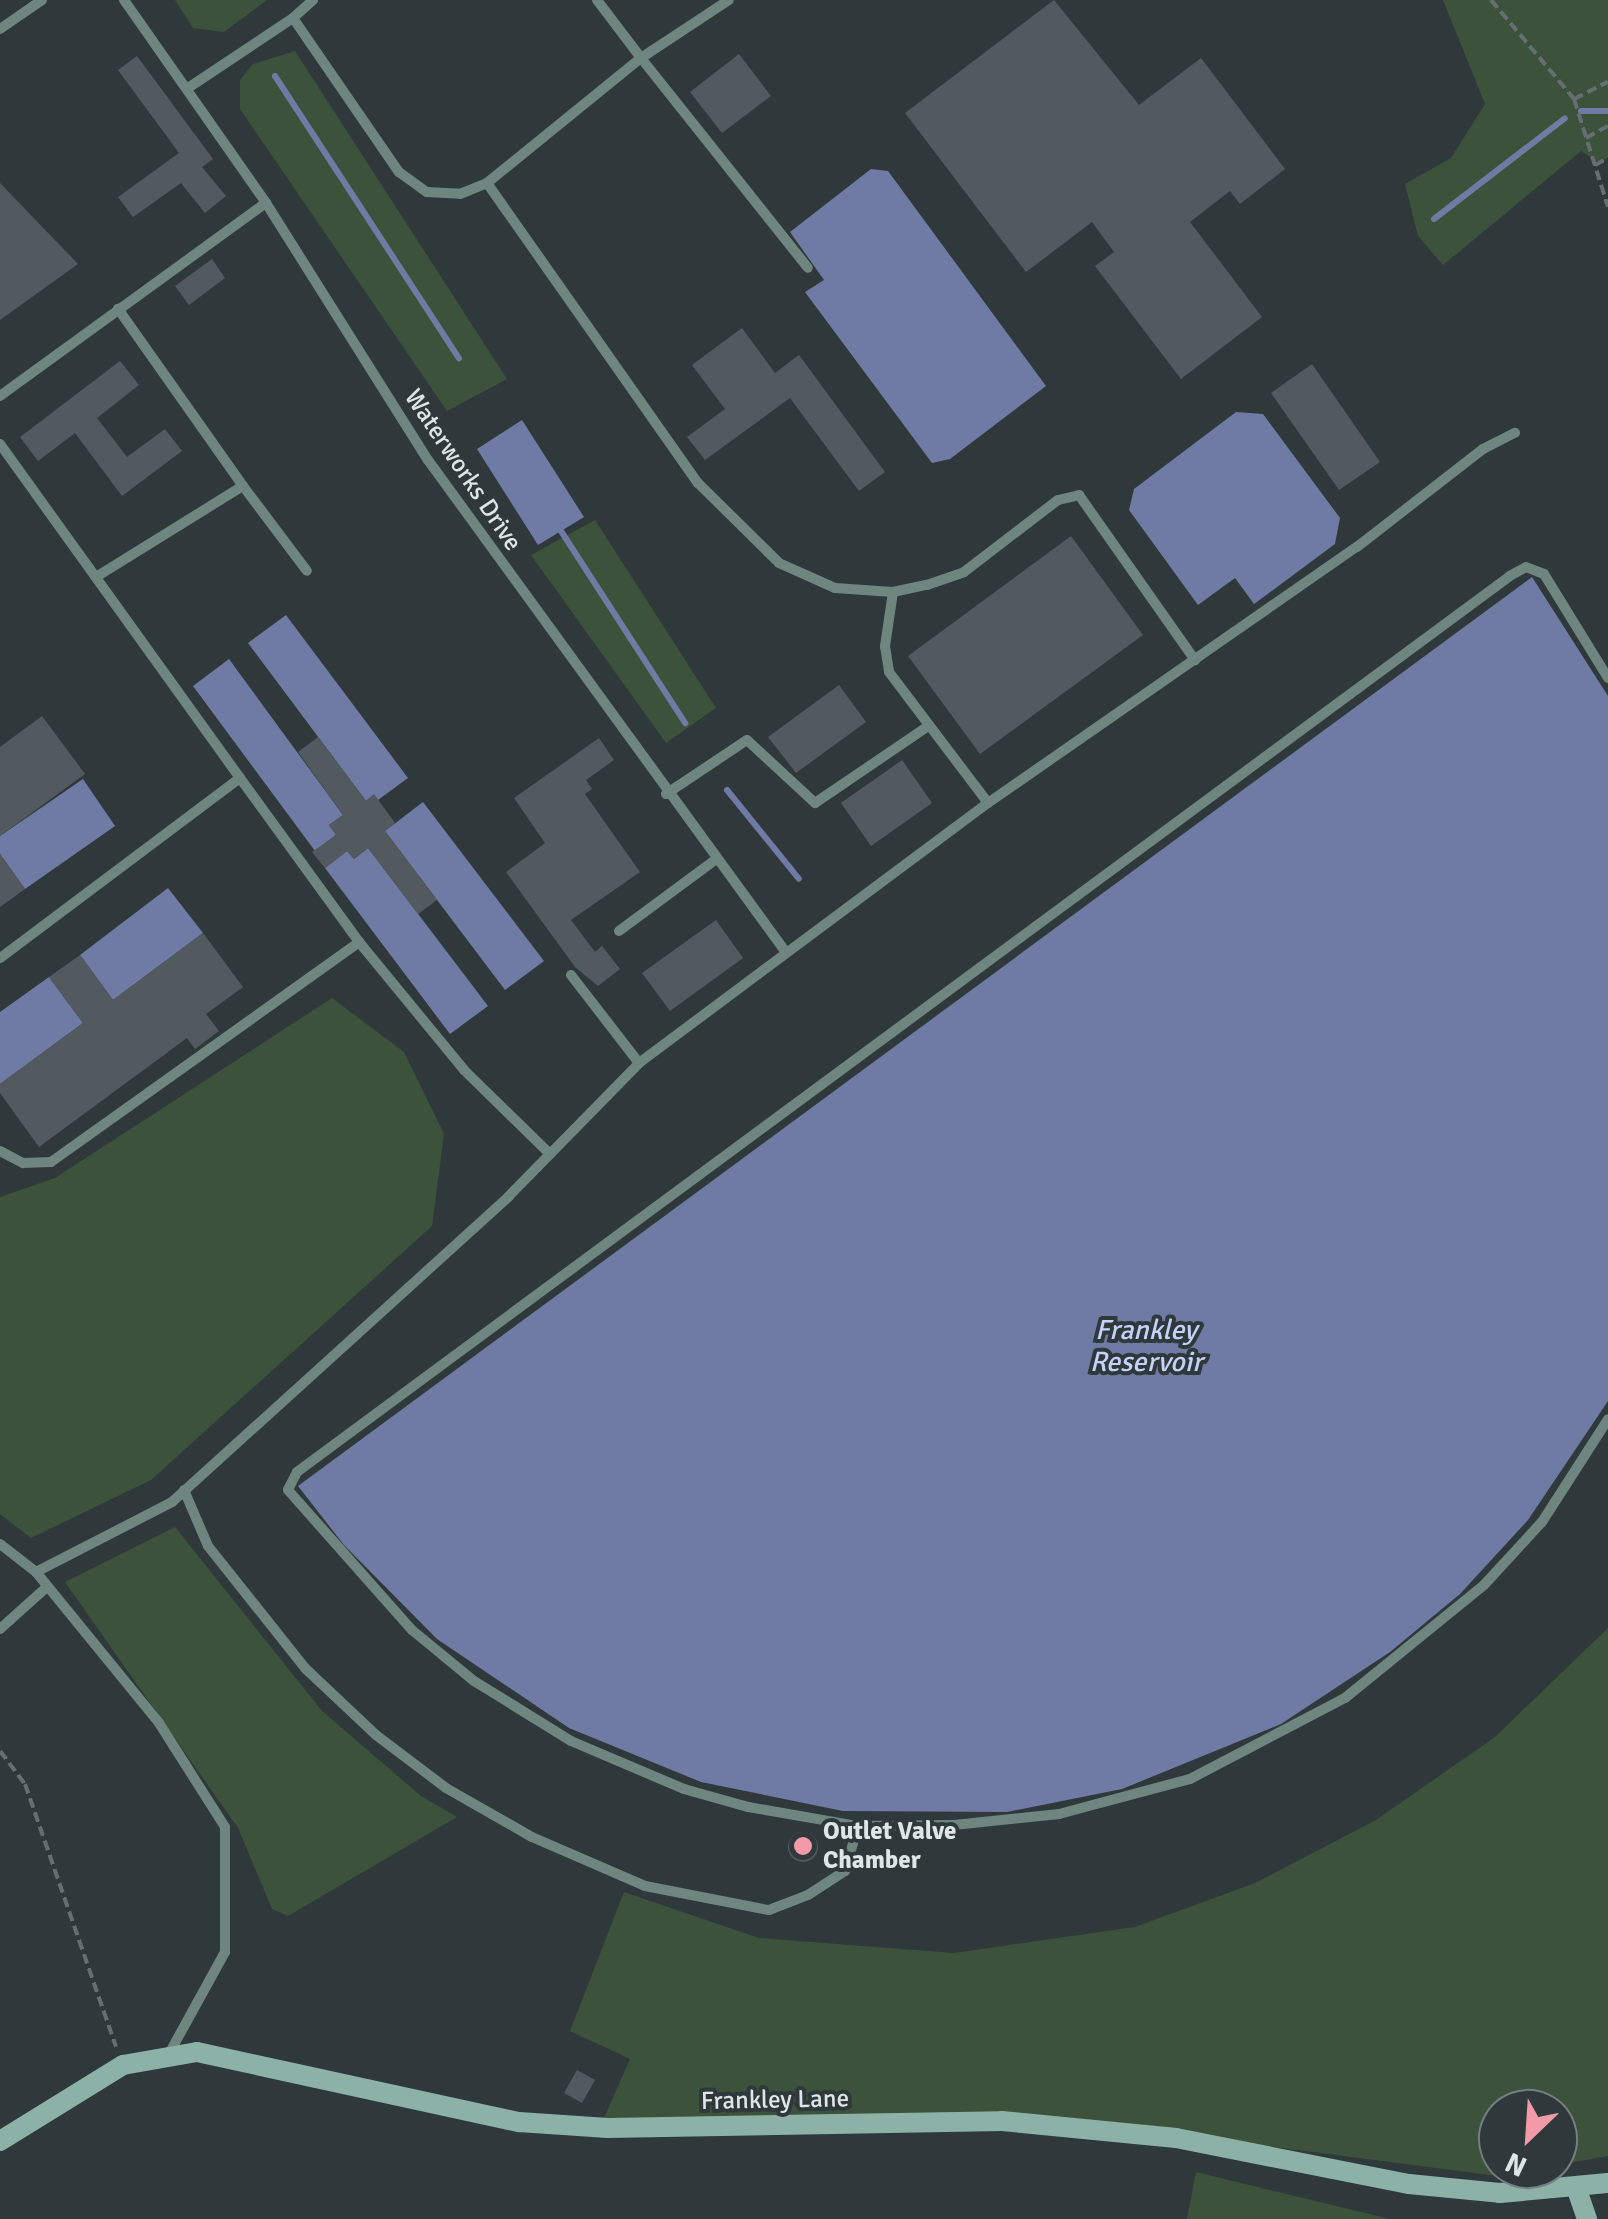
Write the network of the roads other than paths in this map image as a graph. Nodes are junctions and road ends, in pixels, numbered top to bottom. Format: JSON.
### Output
{"nodes":[{"id":1,"x":42,"y":0,"type":"edge"},
{"id":2,"x":124,"y":0,"type":"edge"},
{"id":3,"x":313,"y":0,"type":"edge"},
{"id":4,"x":597,"y":0,"type":"edge"},
{"id":5,"x":730,"y":0,"type":"edge"},
{"id":6,"x":293,"y":18,"type":"junction"},
{"id":7,"x":0,"y":29,"type":"edge"},
{"id":8,"x":640,"y":58,"type":"junction"},
{"id":9,"x":188,"y":88,"type":"junction"},
{"id":10,"x":487,"y":183,"type":"junction"},
{"id":11,"x":266,"y":203,"type":"junction"},
{"id":12,"x":808,"y":268,"type":"dead end"},
{"id":13,"x":118,"y":309,"type":"junction"},
{"id":14,"x":0,"y":396,"type":"edge"},
{"id":15,"x":1515,"y":433,"type":"dead end"},
{"id":16,"x":0,"y":444,"type":"edge"},
{"id":17,"x":243,"y":486,"type":"junction"},
{"id":18,"x":306,"y":571,"type":"dead end"},
{"id":19,"x":96,"y":577,"type":"junction"},
{"id":20,"x":893,"y":592,"type":"junction"},
{"id":21,"x":1195,"y":660,"type":"junction"},
{"id":22,"x":1608,"y":678,"type":"edge"},
{"id":23,"x":927,"y":726,"type":"junction"},
{"id":24,"x":240,"y":778,"type":"junction"},
{"id":25,"x":666,"y":794,"type":"junction"},
{"id":26,"x":988,"y":803,"type":"junction"},
{"id":27,"x":716,"y":860,"type":"junction"},
{"id":28,"x":619,"y":930,"type":"dead end"},
{"id":29,"x":359,"y":942,"type":"junction"},
{"id":30,"x":785,"y":952,"type":"junction"},
{"id":31,"x":0,"y":958,"type":"edge"},
{"id":32,"x":571,"y":975,"type":"dead end"},
{"id":33,"x":639,"y":1063,"type":"junction"},
{"id":34,"x":0,"y":1151,"type":"edge"},
{"id":35,"x":550,"y":1154,"type":"junction"},
{"id":36,"x":1608,"y":1418,"type":"edge"},
{"id":37,"x":184,"y":1490,"type":"junction"},
{"id":38,"x":0,"y":1544,"type":"edge"},
{"id":39,"x":36,"y":1572,"type":"junction"},
{"id":40,"x":48,"y":1586,"type":"junction"},
{"id":41,"x":0,"y":1630,"type":"edge"},
{"id":42,"x":858,"y":1826,"type":"junction"},
{"id":43,"x":169,"y":2054,"type":"junction"},
{"id":44,"x":0,"y":2141,"type":"edge"},
{"id":45,"x":1608,"y":2183,"type":"edge"},
{"id":46,"x":1578,"y":2187,"type":"edge"},
{"id":47,"x":1551,"y":2189,"type":"edge"},
{"id":48,"x":1577,"y":2189,"type":"edge"},
{"id":49,"x":1587,"y":2219,"type":"edge"}],
"edges":[{"from":1,"to":7,"type":"lane"},
{"from":2,"to":9,"type":"lane","name":"Waterworks Drive"},
{"from":3,"to":6,"type":"lane"},
{"from":4,"to":8,"type":"lane"},
{"from":5,"to":8,"type":"lane"},
{"from":6,"to":9,"type":"lane"},
{"from":6,"to":10,"type":"lane"},
{"from":8,"to":10,"type":"lane"},
{"from":8,"to":12,"type":"lane"},
{"from":9,"to":11,"type":"lane","name":"Waterworks Drive"},
{"from":10,"to":20,"type":"lane"},
{"from":11,"to":13,"type":"lane"},
{"from":11,"to":25,"type":"lane","name":"Waterworks Drive"},
{"from":13,"to":14,"type":"lane"},
{"from":13,"to":17,"type":"lane"},
{"from":15,"to":21,"type":"lane"},
{"from":16,"to":19,"type":"lane"},
{"from":17,"to":18,"type":"lane"},
{"from":17,"to":19,"type":"lane"},
{"from":19,"to":24,"type":"lane"},
{"from":20,"to":21,"type":"lane"},
{"from":20,"to":23,"type":"lane"},
{"from":21,"to":26,"type":"lane"},
{"from":22,"to":42,"type":"lane"},
{"from":23,"to":25,"type":"lane"},
{"from":23,"to":26,"type":"lane"},
{"from":24,"to":29,"type":"lane"},
{"from":24,"to":31,"type":"lane"},
{"from":25,"to":27,"type":"lane","name":"Waterworks Drive"},
{"from":26,"to":30,"type":"lane"},
{"from":27,"to":28,"type":"lane"},
{"from":27,"to":30,"type":"lane","name":"Waterworks Drive"},
{"from":29,"to":34,"type":"lane"},
{"from":29,"to":35,"type":"lane"},
{"from":30,"to":33,"type":"lane"},
{"from":32,"to":33,"type":"lane"},
{"from":33,"to":35,"type":"lane"},
{"from":35,"to":37,"type":"lane"},
{"from":36,"to":42,"type":"lane"},
{"from":37,"to":39,"type":"lane"},
{"from":37,"to":42,"type":"lane"},
{"from":38,"to":39,"type":"lane"},
{"from":39,"to":40,"type":"lane"},
{"from":40,"to":41,"type":"lane"},
{"from":40,"to":43,"type":"lane"},
{"from":43,"to":44,"type":"street","name":"Frankley Lane"},
{"from":43,"to":47,"type":"street","name":"Frankley Lane"},
{"from":45,"to":46,"type":"street","name":"Frankley Lane"},
{"from":48,"to":49,"type":"street"}]}
